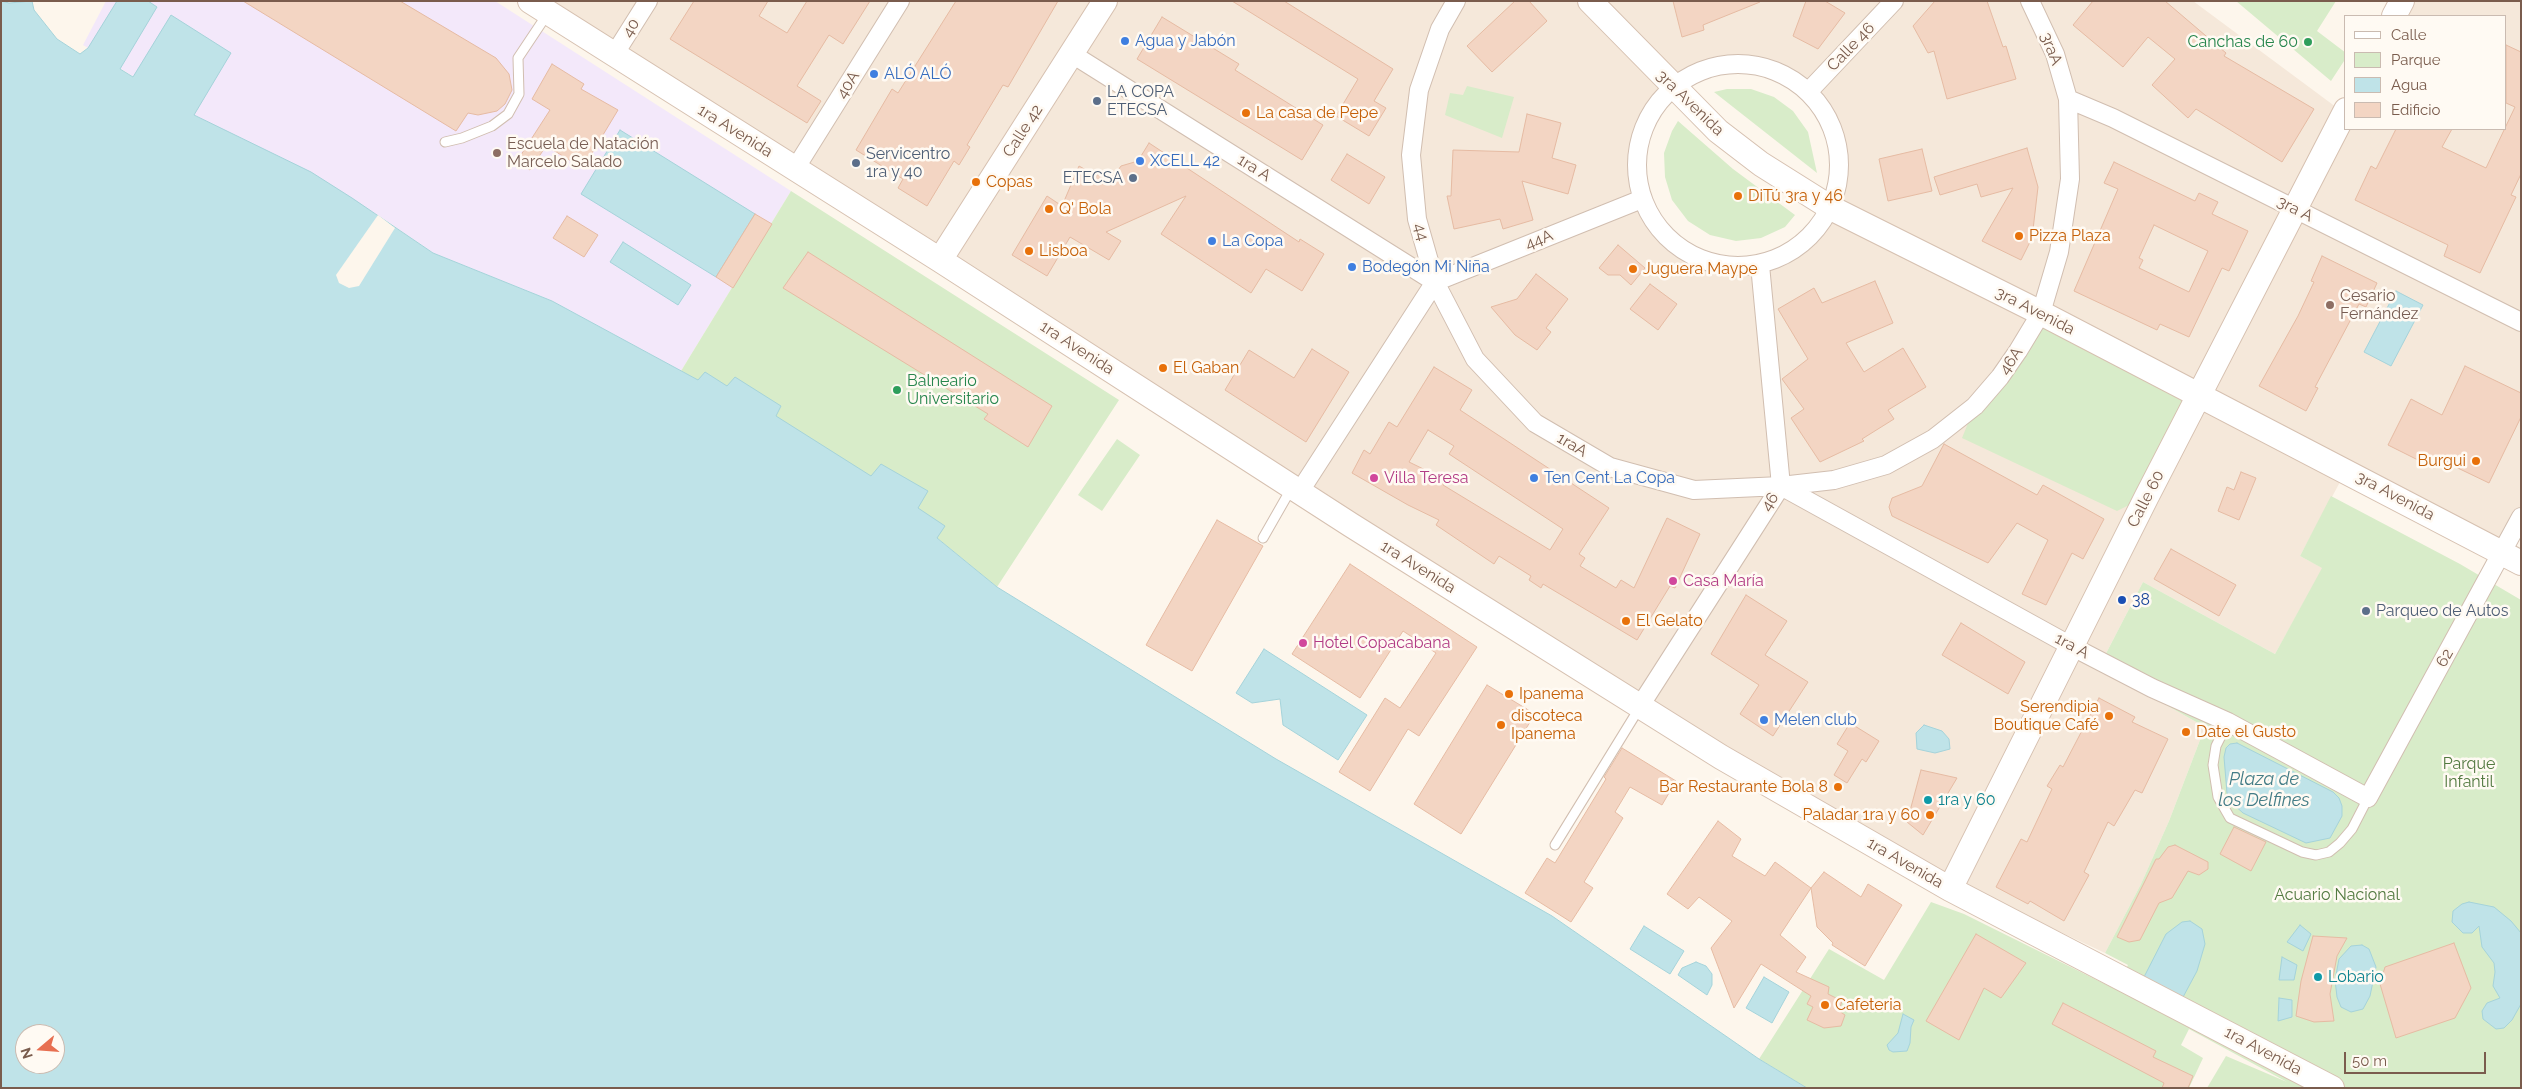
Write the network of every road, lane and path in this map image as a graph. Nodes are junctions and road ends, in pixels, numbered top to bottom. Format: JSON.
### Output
{"nodes":[{"id":1,"x":648,"y":1,"type":"edge"},
{"id":2,"x":900,"y":1,"type":"edge"},
{"id":3,"x":1105,"y":1,"type":"edge"},
{"id":4,"x":1456,"y":1,"type":"edge"},
{"id":5,"x":1590,"y":1,"type":"edge"},
{"id":6,"x":1894,"y":1,"type":"edge"},
{"id":7,"x":2030,"y":1,"type":"edge"},
{"id":8,"x":2402,"y":1,"type":"edge"},
{"id":9,"x":539,"y":7,"type":"edge"},
{"id":10,"x":2395,"y":15,"type":"edge"},
{"id":11,"x":1072,"y":54,"type":"junction"},
{"id":12,"x":614,"y":55,"type":"junction"},
{"id":13,"x":1673,"y":87,"type":"junction"},
{"id":14,"x":1808,"y":92,"type":"junction"},
{"id":15,"x":2068,"y":99,"type":"junction"},
{"id":16,"x":2344,"y":114,"type":"edge"},
{"id":17,"x":445,"y":142,"type":"dead end"},
{"id":18,"x":795,"y":169,"type":"junction"},
{"id":19,"x":1642,"y":199,"type":"junction"},
{"id":20,"x":1831,"y":208,"type":"junction"},
{"id":21,"x":2296,"y":209,"type":"junction"},
{"id":22,"x":940,"y":260,"type":"junction"},
{"id":23,"x":1760,"y":265,"type":"junction"},
{"id":24,"x":1435,"y":282,"type":"junction"},
{"id":25,"x":2041,"y":313,"type":"junction"},
{"id":26,"x":2521,"y":322,"type":"edge"},
{"id":27,"x":2199,"y":397,"type":"junction"},
{"id":28,"x":1780,"y":486,"type":"junction"},
{"id":29,"x":1296,"y":488,"type":"junction"},
{"id":30,"x":2521,"y":518,"type":"edge"},
{"id":31,"x":1263,"y":538,"type":"dead end"},
{"id":32,"x":2511,"y":558,"type":"edge"},
{"id":33,"x":2072,"y":646,"type":"junction"},
{"id":34,"x":1640,"y":706,"type":"junction"},
{"id":35,"x":2228,"y":722,"type":"junction"},
{"id":36,"x":2368,"y":798,"type":"junction"},
{"id":37,"x":1554,"y":845,"type":"dead end"},
{"id":38,"x":1950,"y":889,"type":"junction"},
{"id":39,"x":2332,"y":1088,"type":"edge"}],
"edges":[{"from":1,"to":12,"type":"street","name":"40"},
{"from":2,"to":18,"type":"street","name":"40A"},
{"from":3,"to":11,"type":"street","name":"Calle 42"},
{"from":4,"to":24,"type":"street","name":"44"},
{"from":5,"to":13,"type":"street","name":"3ra Avenida"},
{"from":6,"to":14,"type":"street","name":"Calle 46"},
{"from":7,"to":15,"type":"street","name":"3raA"},
{"from":8,"to":10,"type":"street"},
{"from":9,"to":12,"type":"street","name":"1ra Avenida"},
{"from":9,"to":17,"type":"lane"},
{"from":11,"to":22,"type":"street","name":"Calle 42"},
{"from":11,"to":24,"type":"street","name":"1ra A"},
{"from":12,"to":18,"type":"street","name":"1ra Avenida"},
{"from":13,"to":14,"type":"street"},
{"from":13,"to":19,"type":"street"},
{"from":13,"to":20,"type":"street","name":"3ra Avenida"},
{"from":14,"to":20,"type":"street"},
{"from":15,"to":21,"type":"street","name":"3ra A"},
{"from":15,"to":25,"type":"street","name":"46A"},
{"from":16,"to":21,"type":"street","name":"Calle 60"},
{"from":18,"to":22,"type":"street","name":"1ra Avenida"},
{"from":19,"to":23,"type":"street"},
{"from":19,"to":24,"type":"street","name":"44A"},
{"from":20,"to":23,"type":"street"},
{"from":20,"to":25,"type":"street","name":"3ra Avenida"},
{"from":21,"to":26,"type":"street","name":"3ra A"},
{"from":21,"to":27,"type":"street","name":"Calle 60"},
{"from":22,"to":29,"type":"street","name":"1ra Avenida"},
{"from":23,"to":28,"type":"street","name":"46"},
{"from":24,"to":28,"type":"street","name":"1raA"},
{"from":24,"to":29,"type":"street"},
{"from":25,"to":27,"type":"street","name":"3ra Avenida"},
{"from":25,"to":28,"type":"street","name":"46A"},
{"from":27,"to":32,"type":"street","name":"3ra Avenida"},
{"from":27,"to":33,"type":"street","name":"Calle 60"},
{"from":28,"to":33,"type":"street","name":"1ra A"},
{"from":28,"to":34,"type":"street","name":"46"},
{"from":29,"to":31,"type":"lane"},
{"from":29,"to":34,"type":"street","name":"1ra Avenida"},
{"from":30,"to":32,"type":"street","name":"62"},
{"from":32,"to":36,"type":"street","name":"62"},
{"from":33,"to":35,"type":"street","name":"1ra A"},
{"from":33,"to":38,"type":"street","name":"Calle 60"},
{"from":34,"to":37,"type":"lane"},
{"from":34,"to":38,"type":"street","name":"1ra Avenida"},
{"from":35,"to":36,"type":"street","name":"1ra A"},
{"from":35,"to":36,"type":"lane"},
{"from":38,"to":39,"type":"street","name":"1ra Avenida"}]}
